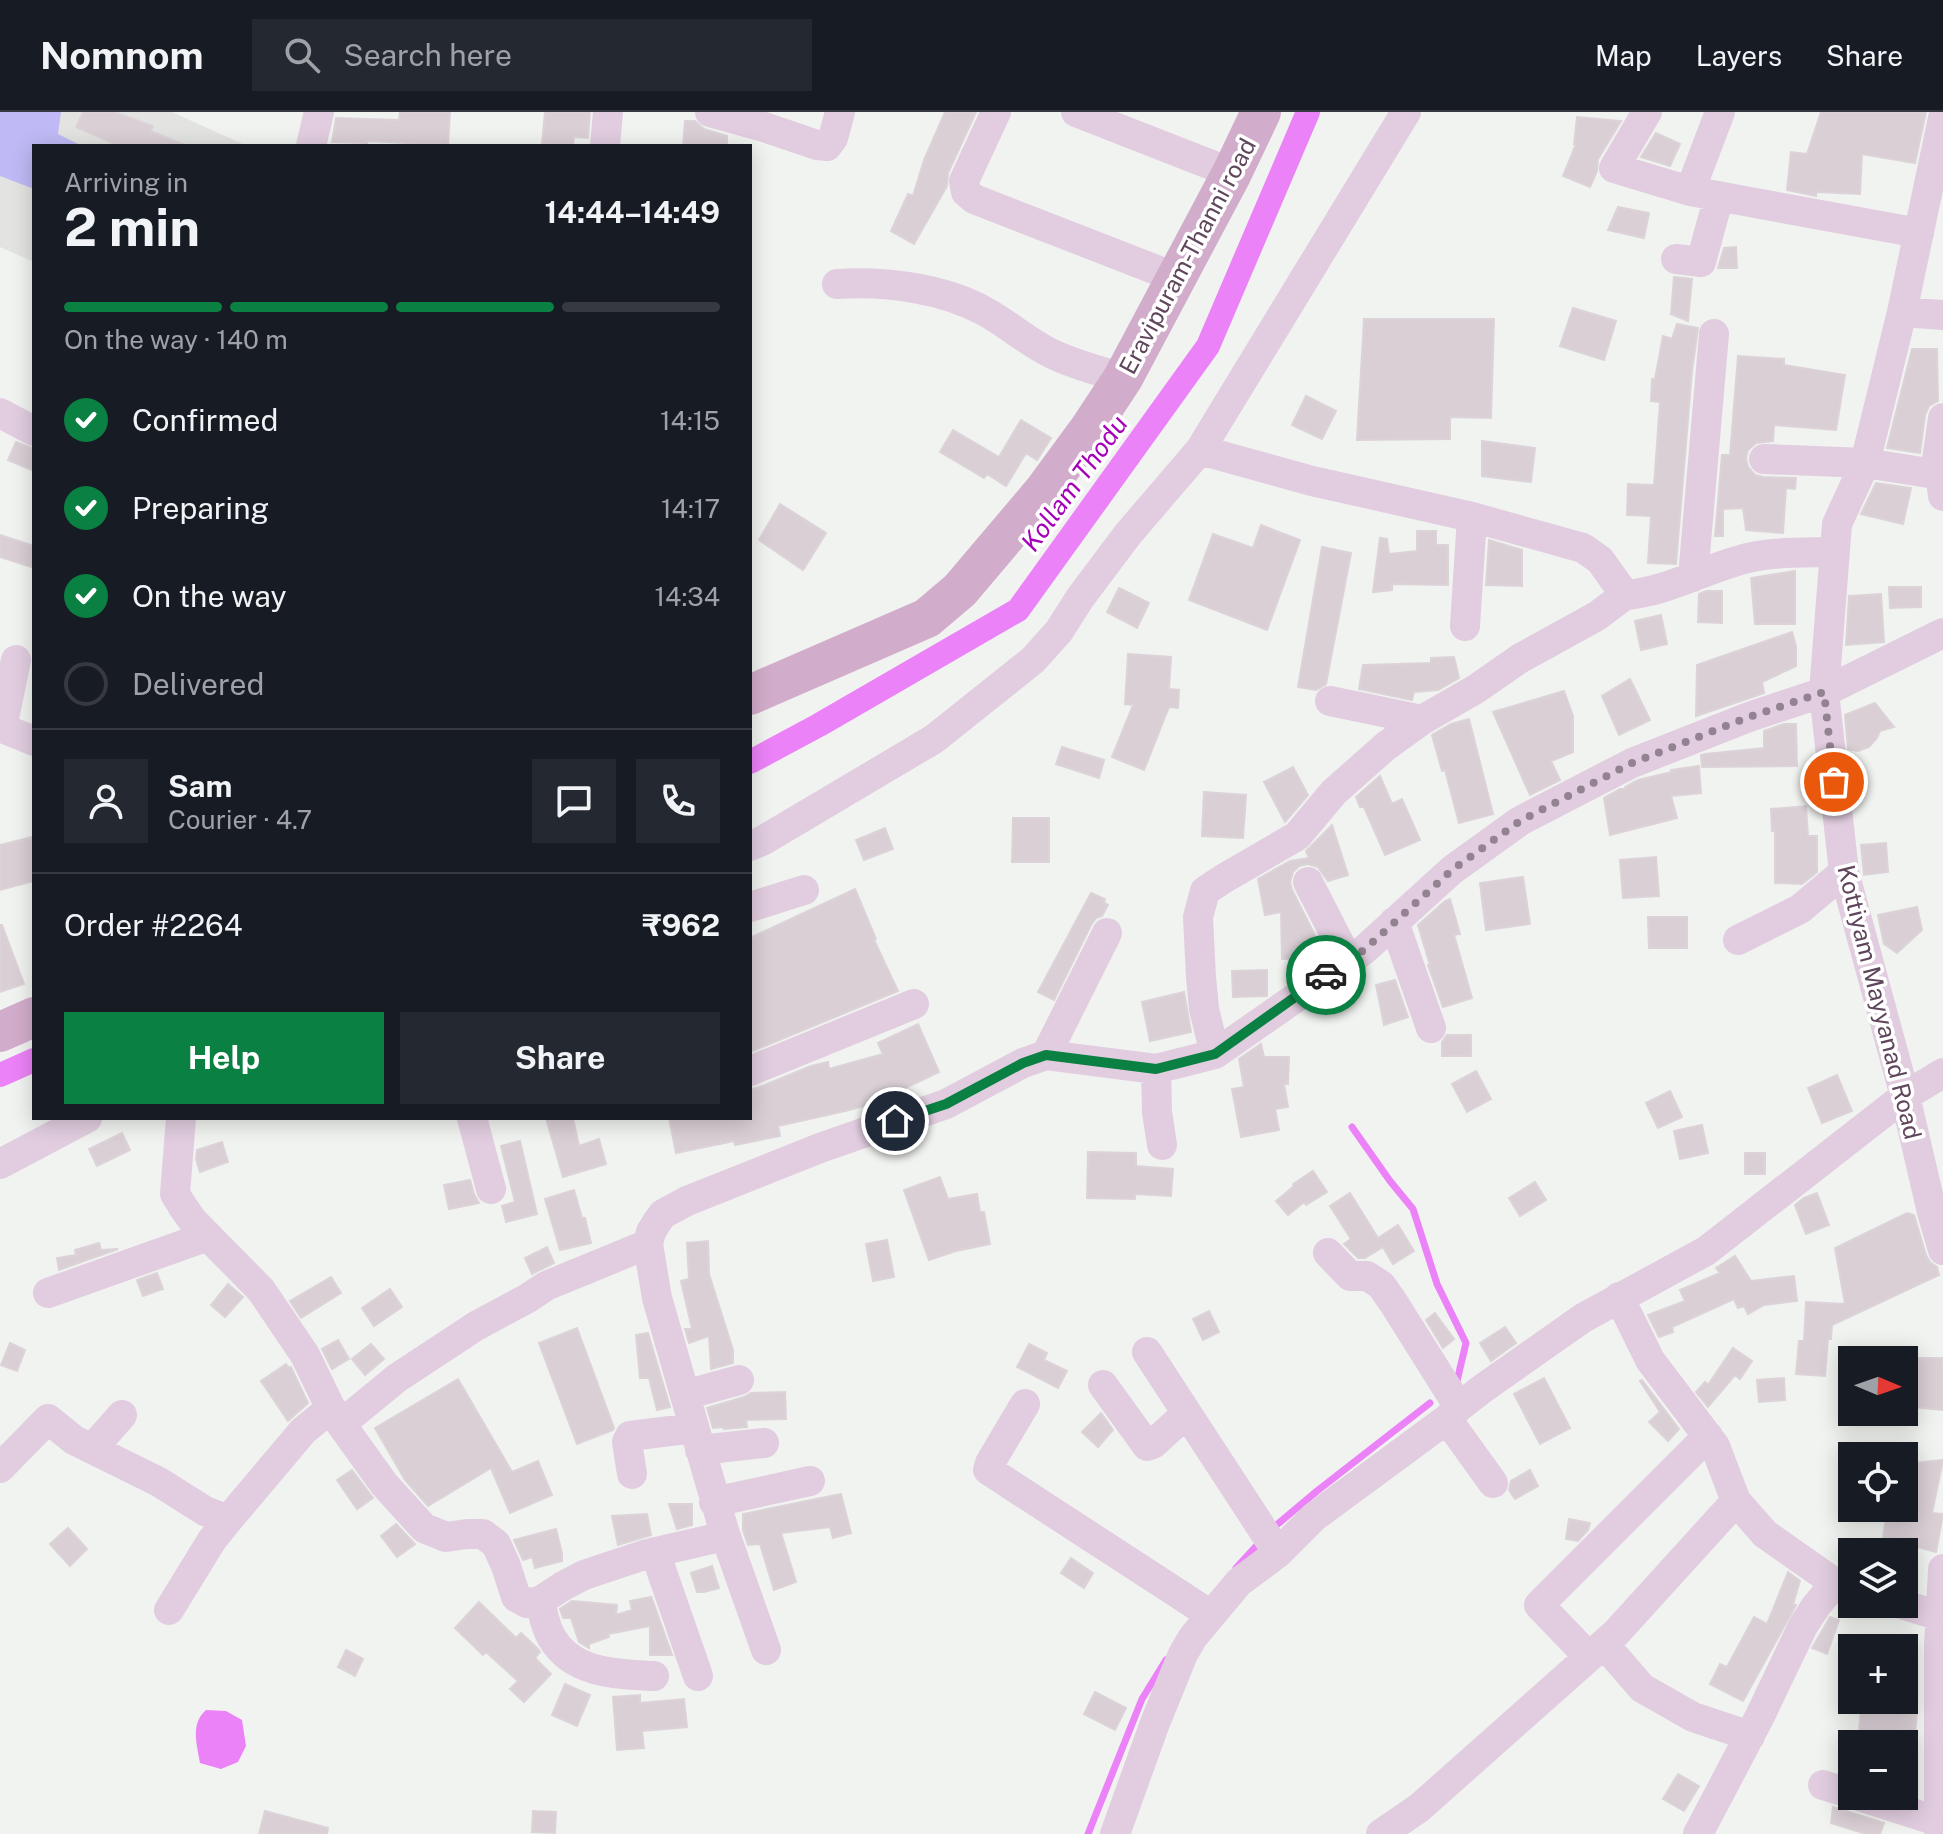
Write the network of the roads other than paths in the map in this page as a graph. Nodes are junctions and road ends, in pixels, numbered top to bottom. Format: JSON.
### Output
{"nodes":[{"id":1,"x":319,"y":112,"type":"edge"},
{"id":2,"x":608,"y":112,"type":"edge"},
{"id":3,"x":710,"y":112,"type":"edge"},
{"id":4,"x":840,"y":112,"type":"edge"},
{"id":5,"x":996,"y":112,"type":"edge"},
{"id":6,"x":1076,"y":112,"type":"edge"},
{"id":7,"x":1261,"y":112,"type":"edge"},
{"id":8,"x":1406,"y":112,"type":"edge"},
{"id":9,"x":1647,"y":112,"type":"edge"},
{"id":10,"x":1720,"y":112,"type":"edge"},
{"id":11,"x":1943,"y":118,"type":"edge"},
{"id":12,"x":765,"y":120,"type":"edge"},
{"id":13,"x":311,"y":144,"type":"edge"},
{"id":14,"x":605,"y":144,"type":"edge"},
{"id":15,"x":1938,"y":166,"type":"edge"},
{"id":16,"x":1232,"y":173,"type":"junction"},
{"id":17,"x":1704,"y":194,"type":"junction"},
{"id":18,"x":1919,"y":233,"type":"junction"},
{"id":19,"x":1676,"y":259,"type":"dead end"},
{"id":20,"x":1177,"y":278,"type":"junction"},
{"id":21,"x":837,"y":284,"type":"dead end"},
{"id":22,"x":1902,"y":312,"type":"junction"},
{"id":23,"x":1943,"y":315,"type":"edge"},
{"id":24,"x":1714,"y":334,"type":"dead end"},
{"id":25,"x":1123,"y":378,"type":"junction"},
{"id":26,"x":0,"y":413,"type":"edge"},
{"id":27,"x":1943,"y":418,"type":"edge"},
{"id":28,"x":32,"y":430,"type":"edge"},
{"id":29,"x":1200,"y":450,"type":"junction"},
{"id":30,"x":1764,"y":459,"type":"dead end"},
{"id":31,"x":1865,"y":463,"type":"junction"},
{"id":32,"x":1939,"y":485,"type":"edge"},
{"id":33,"x":1472,"y":517,"type":"junction"},
{"id":34,"x":1835,"y":552,"type":"junction"},
{"id":35,"x":1693,"y":577,"type":"junction"},
{"id":36,"x":1625,"y":595,"type":"junction"},
{"id":37,"x":1465,"y":626,"type":"dead end"},
{"id":38,"x":1943,"y":633,"type":"edge"},
{"id":39,"x":17,"y":660,"type":"edge"},
{"id":40,"x":1824,"y":692,"type":"junction"},
{"id":41,"x":752,"y":694,"type":"edge"},
{"id":42,"x":1330,"y":701,"type":"dead end"},
{"id":43,"x":1422,"y":720,"type":"junction"},
{"id":44,"x":1,"y":727,"type":"edge"},
{"id":45,"x":32,"y":740,"type":"edge"},
{"id":46,"x":752,"y":845,"type":"edge"},
{"id":47,"x":1844,"y":872,"type":"junction"},
{"id":48,"x":1308,"y":882,"type":"dead end"},
{"id":49,"x":804,"y":890,"type":"dead end"},
{"id":50,"x":752,"y":906,"type":"edge"},
{"id":51,"x":1394,"y":922,"type":"junction"},
{"id":52,"x":1107,"y":933,"type":"dead end"},
{"id":53,"x":1738,"y":940,"type":"dead end"},
{"id":54,"x":1348,"y":960,"type":"junction"},
{"id":55,"x":914,"y":1004,"type":"dead end"},
{"id":56,"x":32,"y":1018,"type":"edge"},
{"id":57,"x":1431,"y":1028,"type":"dead end"},
{"id":58,"x":0,"y":1032,"type":"edge"},
{"id":59,"x":1215,"y":1054,"type":"junction"},
{"id":60,"x":1046,"y":1055,"type":"junction"},
{"id":61,"x":1156,"y":1069,"type":"junction"},
{"id":62,"x":752,"y":1070,"type":"edge"},
{"id":63,"x":1943,"y":1073,"type":"edge"},
{"id":64,"x":1905,"y":1096,"type":"junction"},
{"id":65,"x":83,"y":1120,"type":"edge"},
{"id":66,"x":181,"y":1120,"type":"edge"},
{"id":67,"x":473,"y":1120,"type":"edge"},
{"id":68,"x":1162,"y":1145,"type":"dead end"},
{"id":69,"x":0,"y":1164,"type":"edge"},
{"id":70,"x":491,"y":1189,"type":"dead end"},
{"id":71,"x":1937,"y":1209,"type":"edge"},
{"id":72,"x":208,"y":1236,"type":"junction"},
{"id":73,"x":648,"y":1244,"type":"junction"},
{"id":74,"x":1943,"y":1250,"type":"edge"},
{"id":75,"x":1328,"y":1253,"type":"dead end"},
{"id":76,"x":48,"y":1293,"type":"dead end"},
{"id":77,"x":1619,"y":1297,"type":"junction"},
{"id":78,"x":1147,"y":1352,"type":"dead end"},
{"id":79,"x":739,"y":1380,"type":"dead end"},
{"id":80,"x":1103,"y":1385,"type":"dead end"},
{"id":81,"x":685,"y":1395,"type":"junction"},
{"id":82,"x":1025,"y":1404,"type":"dead end"},
{"id":83,"x":1453,"y":1413,"type":"junction"},
{"id":84,"x":1186,"y":1414,"type":"junction"},
{"id":85,"x":122,"y":1415,"type":"dead end"},
{"id":86,"x":336,"y":1416,"type":"junction"},
{"id":87,"x":1708,"y":1436,"type":"junction"},
{"id":88,"x":697,"y":1439,"type":"junction"},
{"id":89,"x":764,"y":1443,"type":"dead end"},
{"id":90,"x":92,"y":1449,"type":"junction"},
{"id":91,"x":0,"y":1468,"type":"edge"},
{"id":92,"x":632,"y":1474,"type":"dead end"},
{"id":93,"x":810,"y":1481,"type":"dead end"},
{"id":94,"x":1493,"y":1483,"type":"dead end"},
{"id":95,"x":1736,"y":1501,"type":"junction"},
{"id":96,"x":714,"y":1502,"type":"junction"},
{"id":97,"x":228,"y":1520,"type":"junction"},
{"id":98,"x":725,"y":1534,"type":"junction"},
{"id":99,"x":655,"y":1552,"type":"junction"},
{"id":100,"x":1278,"y":1553,"type":"junction"},
{"id":101,"x":1943,"y":1569,"type":"edge"},
{"id":102,"x":1838,"y":1583,"type":"edge"},
{"id":103,"x":1838,"y":1590,"type":"edge"},
{"id":104,"x":540,"y":1601,"type":"junction"},
{"id":105,"x":1918,"y":1609,"type":"edge"},
{"id":106,"x":169,"y":1610,"type":"dead end"},
{"id":107,"x":1211,"y":1615,"type":"junction"},
{"id":108,"x":1942,"y":1617,"type":"edge"},
{"id":109,"x":766,"y":1650,"type":"dead end"},
{"id":110,"x":1597,"y":1651,"type":"junction"},
{"id":111,"x":654,"y":1676,"type":"dead end"},
{"id":112,"x":698,"y":1676,"type":"dead end"},
{"id":113,"x":1750,"y":1736,"type":"junction"},
{"id":114,"x":1823,"y":1785,"type":"dead end"},
{"id":115,"x":1838,"y":1790,"type":"edge"},
{"id":116,"x":1894,"y":1810,"type":"edge"},
{"id":117,"x":1940,"y":1828,"type":"edge"},
{"id":118,"x":1115,"y":1834,"type":"edge"},
{"id":119,"x":1381,"y":1834,"type":"edge"},
{"id":120,"x":1698,"y":1834,"type":"edge"}],
"edges":[{"from":1,"to":13,"type":"street"},
{"from":2,"to":14,"type":"street"},
{"from":3,"to":12,"type":"street"},
{"from":4,"to":12,"type":"street"},
{"from":5,"to":20,"type":"street"},
{"from":6,"to":16,"type":"street"},
{"from":7,"to":16,"type":"main road","name":"Eravipuram-Thanni road"},
{"from":8,"to":29,"type":"street"},
{"from":9,"to":17,"type":"street"},
{"from":10,"to":17,"type":"street"},
{"from":11,"to":15,"type":"street","name":"Kottiyam Mayyanad Road"},
{"from":15,"to":18,"type":"street","name":"Kottiyam Mayyanad Road"},
{"from":16,"to":20,"type":"main road","name":"Eravipuram-Thanni road"},
{"from":17,"to":18,"type":"street"},
{"from":17,"to":19,"type":"street"},
{"from":18,"to":22,"type":"street","name":"Kottiyam Mayyanad Road"},
{"from":20,"to":25,"type":"main road","name":"Eravipuram-Thanni road"},
{"from":21,"to":25,"type":"street"},
{"from":22,"to":23,"type":"street"},
{"from":22,"to":31,"type":"street","name":"Kottiyam Mayyanad Road"},
{"from":24,"to":35,"type":"street"},
{"from":25,"to":41,"type":"main road","name":"Eravipuram-Thanni road"},
{"from":26,"to":28,"type":"street"},
{"from":27,"to":32,"type":"street"},
{"from":29,"to":33,"type":"street"},
{"from":29,"to":46,"type":"street"},
{"from":30,"to":31,"type":"street"},
{"from":31,"to":32,"type":"street"},
{"from":31,"to":34,"type":"street","name":"Kottiyam Mayyanad Road"},
{"from":33,"to":36,"type":"street"},
{"from":33,"to":37,"type":"street"},
{"from":34,"to":35,"type":"street"},
{"from":34,"to":40,"type":"street","name":"Kottiyam Mayyanad Road"},
{"from":35,"to":36,"type":"street"},
{"from":36,"to":43,"type":"street"},
{"from":38,"to":40,"type":"street"},
{"from":39,"to":44,"type":"street"},
{"from":40,"to":47,"type":"street","name":"Kottiyam Mayyanad Road"},
{"from":40,"to":51,"type":"street"},
{"from":42,"to":43,"type":"street"},
{"from":43,"to":59,"type":"street"},
{"from":44,"to":45,"type":"street"},
{"from":47,"to":53,"type":"street"},
{"from":47,"to":64,"type":"street","name":"Kottiyam Mayyanad Road"},
{"from":48,"to":54,"type":"street"},
{"from":49,"to":50,"type":"street"},
{"from":51,"to":54,"type":"street"},
{"from":51,"to":57,"type":"street"},
{"from":52,"to":60,"type":"street"},
{"from":54,"to":59,"type":"street"},
{"from":55,"to":62,"type":"street"},
{"from":56,"to":58,"type":"main road"},
{"from":59,"to":61,"type":"street"},
{"from":60,"to":61,"type":"street"},
{"from":60,"to":73,"type":"street"},
{"from":61,"to":68,"type":"street"},
{"from":63,"to":64,"type":"street"},
{"from":64,"to":71,"type":"street","name":"Kottiyam Mayyanad Road"},
{"from":64,"to":77,"type":"street"},
{"from":65,"to":69,"type":"street"},
{"from":66,"to":72,"type":"street"},
{"from":67,"to":70,"type":"street"},
{"from":71,"to":74,"type":"street","name":"Kottiyam Mayyanad Road"},
{"from":72,"to":76,"type":"street"},
{"from":72,"to":86,"type":"street"},
{"from":73,"to":81,"type":"street"},
{"from":73,"to":86,"type":"street"},
{"from":75,"to":83,"type":"street"},
{"from":77,"to":83,"type":"street"},
{"from":77,"to":87,"type":"street"},
{"from":78,"to":84,"type":"street"},
{"from":79,"to":81,"type":"street"},
{"from":80,"to":84,"type":"street"},
{"from":81,"to":88,"type":"street"},
{"from":82,"to":107,"type":"street"},
{"from":83,"to":94,"type":"street"},
{"from":83,"to":100,"type":"street"},
{"from":84,"to":100,"type":"street"},
{"from":85,"to":90,"type":"street"},
{"from":86,"to":97,"type":"street"},
{"from":86,"to":104,"type":"street"},
{"from":87,"to":95,"type":"street"},
{"from":87,"to":110,"type":"street"},
{"from":88,"to":89,"type":"street"},
{"from":88,"to":92,"type":"street"},
{"from":88,"to":96,"type":"street"},
{"from":90,"to":91,"type":"street"},
{"from":90,"to":97,"type":"street"},
{"from":93,"to":96,"type":"street"},
{"from":95,"to":102,"type":"street"},
{"from":95,"to":110,"type":"street"},
{"from":96,"to":98,"type":"street"},
{"from":97,"to":106,"type":"street"},
{"from":98,"to":99,"type":"street"},
{"from":98,"to":109,"type":"street"},
{"from":99,"to":104,"type":"street"},
{"from":99,"to":112,"type":"street"},
{"from":100,"to":107,"type":"street"},
{"from":101,"to":108,"type":"street"},
{"from":103,"to":113,"type":"street"},
{"from":104,"to":111,"type":"street"},
{"from":105,"to":108,"type":"street"},
{"from":107,"to":118,"type":"street"},
{"from":108,"to":117,"type":"street"},
{"from":110,"to":113,"type":"street"},
{"from":110,"to":119,"type":"street"},
{"from":113,"to":120,"type":"street"},
{"from":114,"to":115,"type":"street"},
{"from":116,"to":117,"type":"street"}]}
